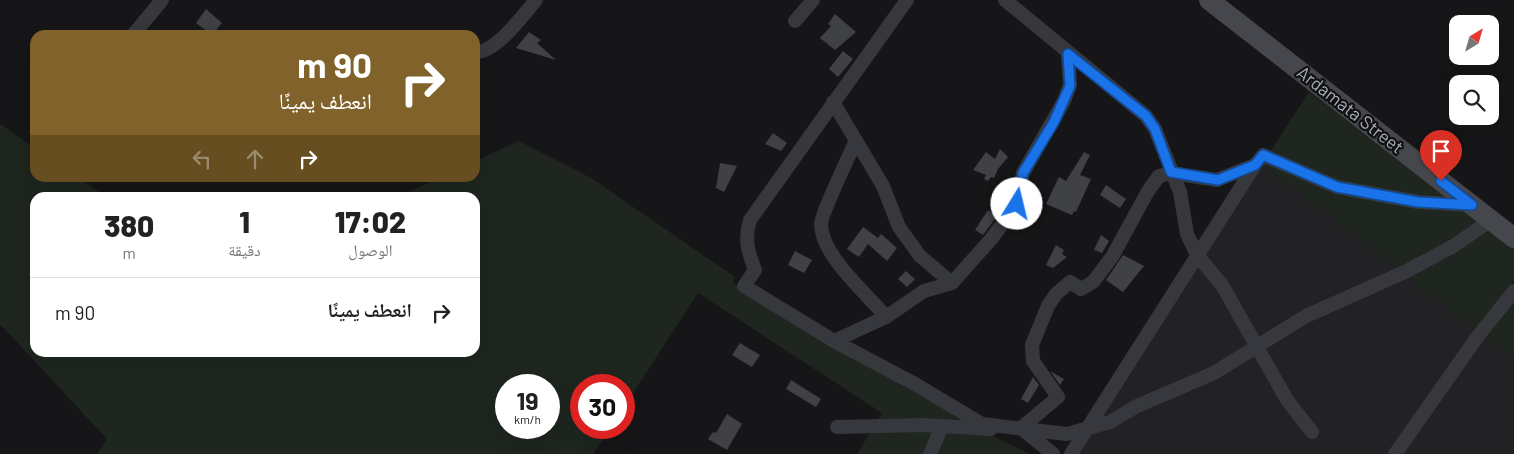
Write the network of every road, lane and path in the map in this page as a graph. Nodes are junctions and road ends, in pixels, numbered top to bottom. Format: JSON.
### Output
{"nodes":[{"id":1,"x":162,"y":0,"type":"edge"},
{"id":2,"x":536,"y":0,"type":"edge"},
{"id":3,"x":813,"y":0,"type":"edge"},
{"id":4,"x":907,"y":0,"type":"edge"},
{"id":5,"x":1005,"y":0,"type":"edge"},
{"id":6,"x":1209,"y":0,"type":"edge"},
{"id":7,"x":795,"y":21,"type":"dead end"},
{"id":8,"x":137,"y":30,"type":"edge"},
{"id":9,"x":480,"y":52,"type":"edge"},
{"id":10,"x":1068,"y":54,"type":"junction"},
{"id":11,"x":832,"y":102,"type":"junction"},
{"id":12,"x":856,"y":140,"type":"junction"},
{"id":13,"x":1255,"y":165,"type":"junction"},
{"id":14,"x":1171,"y":172,"type":"junction"},
{"id":15,"x":1472,"y":205,"type":"junction"},
{"id":16,"x":1491,"y":220,"type":"junction"},
{"id":17,"x":1514,"y":238,"type":"edge"},
{"id":18,"x":1197,"y":255,"type":"junction"},
{"id":19,"x":952,"y":283,"type":"junction"},
{"id":20,"x":1514,"y":290,"type":"edge"},
{"id":21,"x":886,"y":317,"type":"junction"},
{"id":22,"x":834,"y":342,"type":"junction"},
{"id":23,"x":1258,"y":347,"type":"junction"},
{"id":24,"x":942,"y":426,"type":"junction"},
{"id":25,"x":837,"y":427,"type":"dead end"},
{"id":26,"x":1088,"y":427,"type":"junction"},
{"id":27,"x":1022,"y":428,"type":"junction"},
{"id":28,"x":1312,"y":432,"type":"dead end"},
{"id":29,"x":930,"y":454,"type":"edge"},
{"id":30,"x":1053,"y":454,"type":"edge"},
{"id":31,"x":1071,"y":454,"type":"edge"},
{"id":32,"x":1395,"y":454,"type":"edge"}],
"edges":[{"from":1,"to":8,"type":"street"},
{"from":2,"to":9,"type":"street"},
{"from":3,"to":7,"type":"street"},
{"from":4,"to":11,"type":"street"},
{"from":5,"to":10,"type":"street"},
{"from":6,"to":15,"type":"main road","name":"Ardamata Street"},
{"from":10,"to":14,"type":"street"},
{"from":10,"to":19,"type":"street"},
{"from":11,"to":12,"type":"street"},
{"from":11,"to":22,"type":"street"},
{"from":12,"to":19,"type":"street"},
{"from":12,"to":21,"type":"street"},
{"from":13,"to":14,"type":"street"},
{"from":13,"to":15,"type":"street"},
{"from":13,"to":18,"type":"street"},
{"from":14,"to":18,"type":"street"},
{"from":14,"to":27,"type":"street"},
{"from":15,"to":16,"type":"main road","name":"Ardamata Street"},
{"from":16,"to":17,"type":"main road","name":"Ardamata Street"},
{"from":16,"to":23,"type":"street"},
{"from":18,"to":23,"type":"street"},
{"from":18,"to":26,"type":"street"},
{"from":19,"to":21,"type":"street"},
{"from":20,"to":32,"type":"street"},
{"from":21,"to":22,"type":"street"},
{"from":22,"to":27,"type":"street"},
{"from":23,"to":26,"type":"street"},
{"from":23,"to":28,"type":"street"},
{"from":24,"to":25,"type":"street"},
{"from":24,"to":27,"type":"street"},
{"from":24,"to":29,"type":"street"},
{"from":26,"to":27,"type":"street"},
{"from":26,"to":31,"type":"street"},
{"from":27,"to":30,"type":"street"}]}
